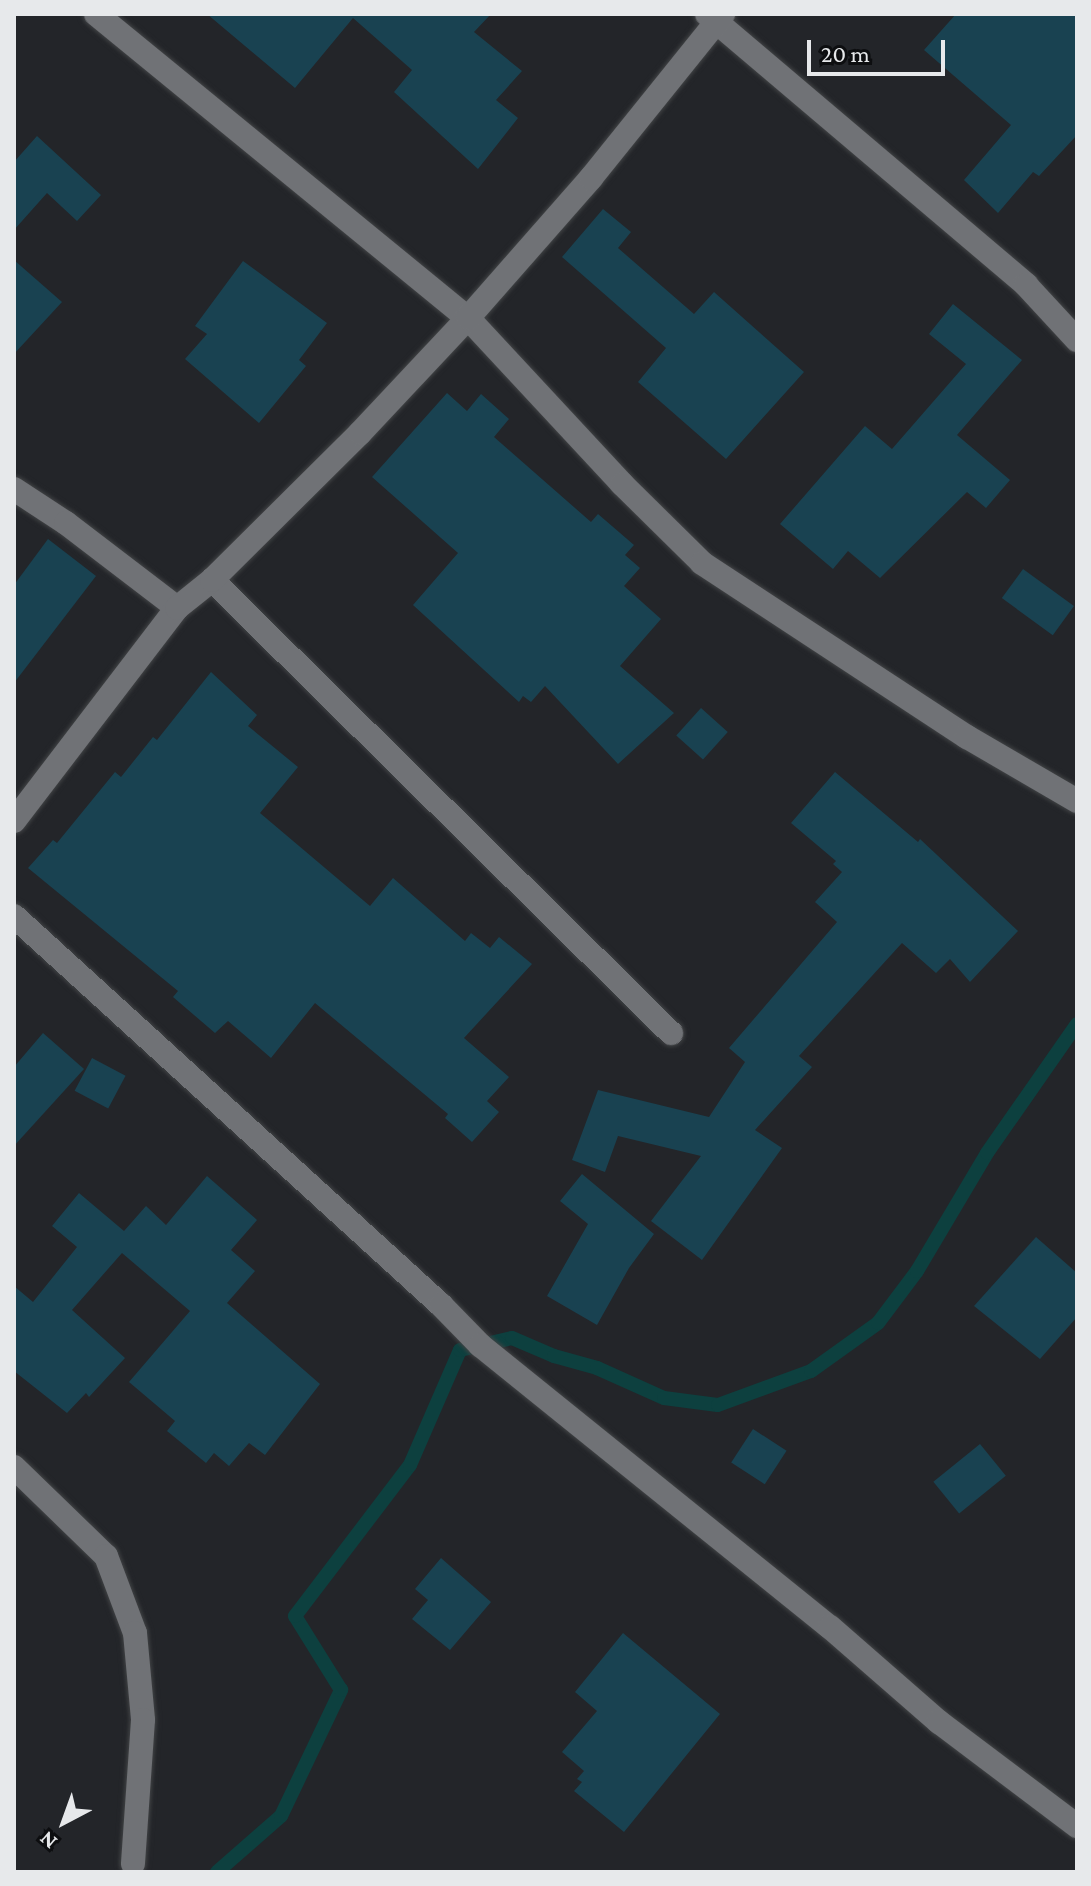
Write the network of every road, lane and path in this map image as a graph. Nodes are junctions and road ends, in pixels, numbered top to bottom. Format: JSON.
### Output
{"nodes":[{"id":1,"x":96,"y":14,"type":"edge"},
{"id":2,"x":715,"y":17,"type":"edge"},
{"id":3,"x":468,"y":318,"type":"junction"},
{"id":4,"x":1077,"y":340,"type":"edge"},
{"id":5,"x":14,"y":489,"type":"edge"},
{"id":6,"x":212,"y":580,"type":"junction"},
{"id":7,"x":177,"y":608,"type":"junction"},
{"id":8,"x":1077,"y":801,"type":"edge"},
{"id":9,"x":14,"y":821,"type":"edge"},
{"id":10,"x":14,"y":916,"type":"edge"},
{"id":11,"x":671,"y":1033,"type":"dead end"},
{"id":12,"x":14,"y":1467,"type":"edge"},
{"id":13,"x":1077,"y":1826,"type":"edge"},
{"id":14,"x":133,"y":1864,"type":"dead end"}],
"edges":[{"from":1,"to":3,"type":"street"},
{"from":2,"to":3,"type":"street"},
{"from":2,"to":4,"type":"street"},
{"from":3,"to":6,"type":"street"},
{"from":3,"to":8,"type":"street"},
{"from":5,"to":7,"type":"street"},
{"from":6,"to":7,"type":"street"},
{"from":6,"to":11,"type":"street"},
{"from":7,"to":9,"type":"street"},
{"from":10,"to":13,"type":"street"},
{"from":12,"to":14,"type":"street"}]}
